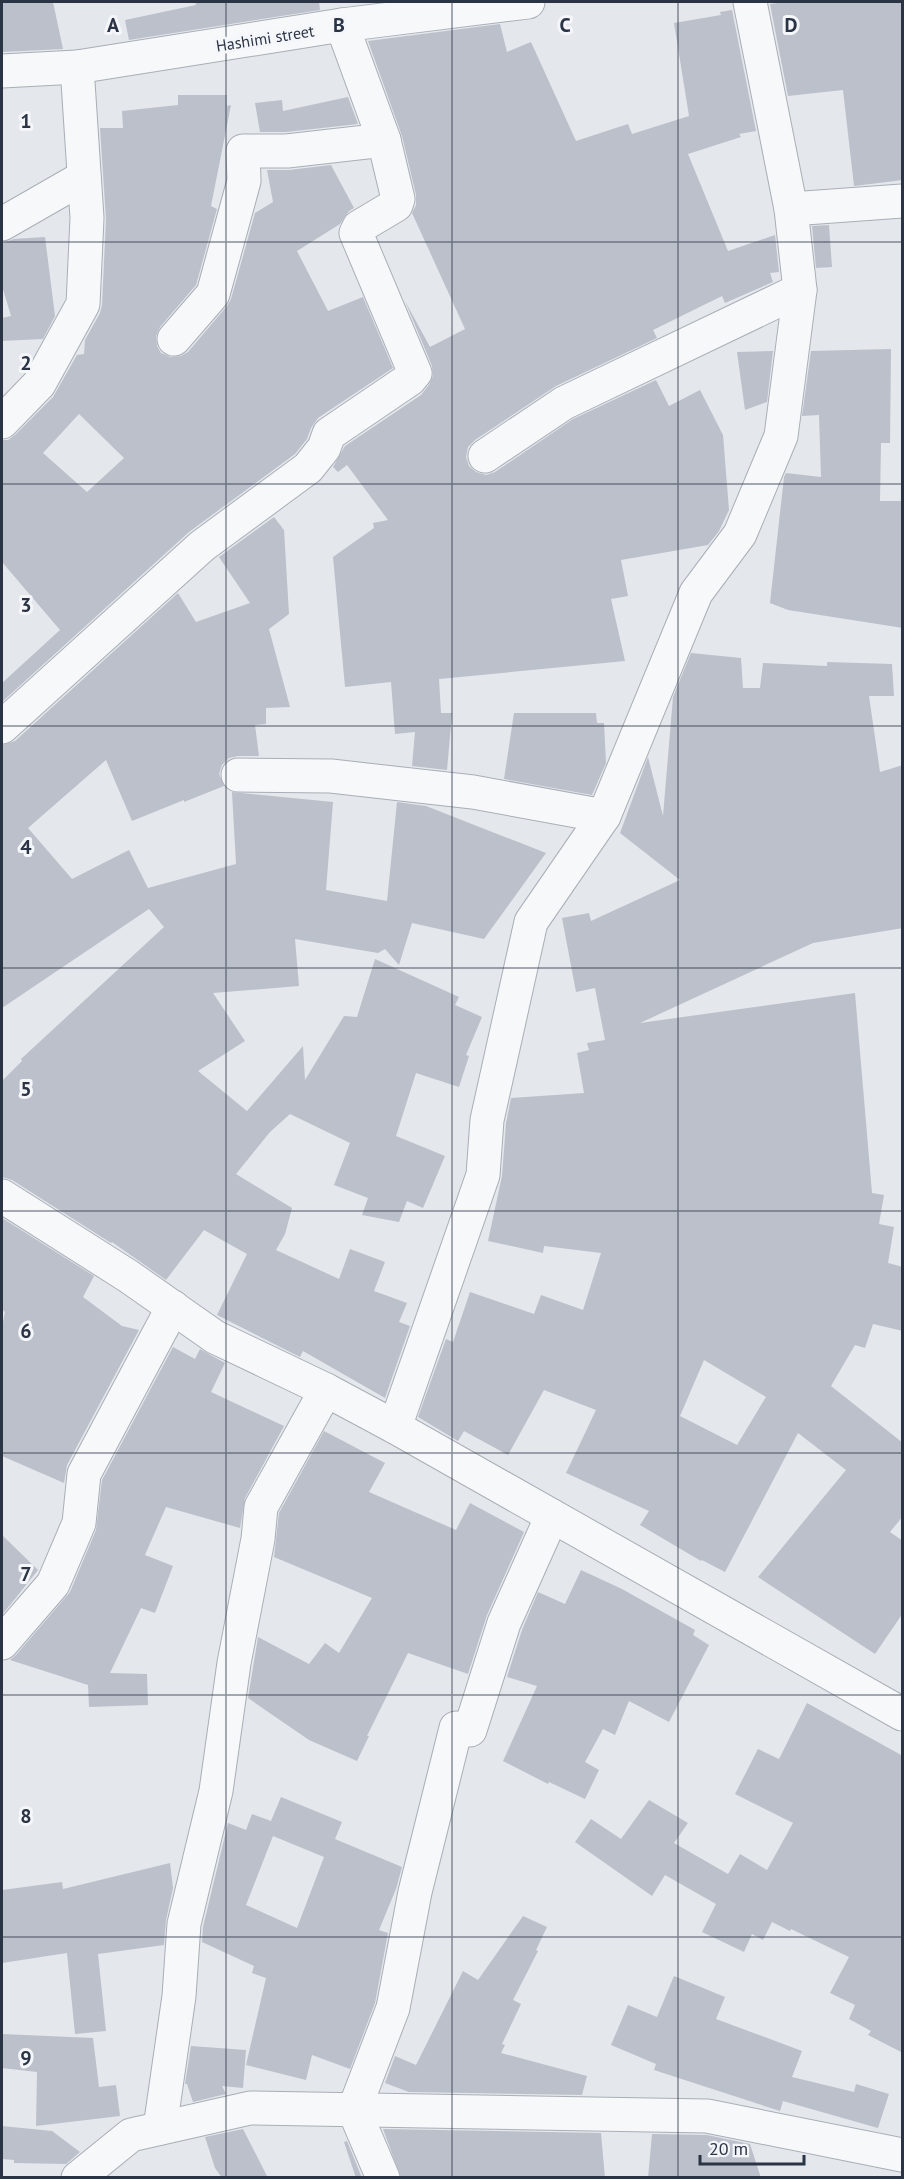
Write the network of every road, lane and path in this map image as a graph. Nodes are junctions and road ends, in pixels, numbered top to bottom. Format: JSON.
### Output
{"nodes":[{"id":1,"x":528,"y":2,"type":"edge"},
{"id":2,"x":750,"y":2,"type":"edge"},
{"id":3,"x":342,"y":25,"type":"junction"},
{"id":4,"x":77,"y":67,"type":"junction"},
{"id":5,"x":2,"y":71,"type":"edge"},
{"id":6,"x":384,"y":140,"type":"junction"},
{"id":7,"x":84,"y":177,"type":"junction"},
{"id":8,"x":903,"y":201,"type":"edge"},
{"id":9,"x":791,"y":208,"type":"junction"},
{"id":10,"x":2,"y":224,"type":"edge"},
{"id":11,"x":800,"y":290,"type":"junction"},
{"id":12,"x":174,"y":339,"type":"dead end"},
{"id":13,"x":2,"y":422,"type":"edge"},
{"id":14,"x":485,"y":456,"type":"dead end"},
{"id":15,"x":2,"y":727,"type":"edge"},
{"id":16,"x":238,"y":775,"type":"dead end"},
{"id":17,"x":604,"y":816,"type":"junction"},
{"id":18,"x":2,"y":1196,"type":"edge"},
{"id":19,"x":173,"y":1307,"type":"junction"},
{"id":20,"x":326,"y":1390,"type":"junction"},
{"id":21,"x":395,"y":1427,"type":"junction"},
{"id":22,"x":552,"y":1516,"type":"junction"},
{"id":23,"x":2,"y":1644,"type":"edge"},
{"id":24,"x":903,"y":1714,"type":"edge"},
{"id":25,"x":354,"y":2110,"type":"junction"},
{"id":26,"x":160,"y":2128,"type":"junction"},
{"id":27,"x":903,"y":2155,"type":"edge"},
{"id":28,"x":78,"y":2178,"type":"edge"},
{"id":29,"x":383,"y":2178,"type":"edge"}],
"edges":[{"from":1,"to":3,"type":"street","name":"Hashimi street"},
{"from":2,"to":9,"type":"street"},
{"from":3,"to":4,"type":"street","name":"Hashimi street"},
{"from":3,"to":6,"type":"street"},
{"from":4,"to":5,"type":"street","name":"Hashimi street"},
{"from":4,"to":7,"type":"street"},
{"from":6,"to":12,"type":"street"},
{"from":6,"to":15,"type":"street"},
{"from":7,"to":10,"type":"street"},
{"from":7,"to":13,"type":"street"},
{"from":8,"to":9,"type":"street"},
{"from":9,"to":11,"type":"street"},
{"from":11,"to":14,"type":"street"},
{"from":11,"to":17,"type":"street"},
{"from":16,"to":17,"type":"street"},
{"from":17,"to":21,"type":"street"},
{"from":18,"to":19,"type":"street"},
{"from":19,"to":20,"type":"street"},
{"from":19,"to":23,"type":"street"},
{"from":20,"to":21,"type":"street"},
{"from":20,"to":26,"type":"street"},
{"from":21,"to":22,"type":"street"},
{"from":22,"to":24,"type":"street"},
{"from":22,"to":25,"type":"street"},
{"from":25,"to":26,"type":"street"},
{"from":25,"to":27,"type":"street"},
{"from":25,"to":29,"type":"street"},
{"from":26,"to":28,"type":"street"}]}
